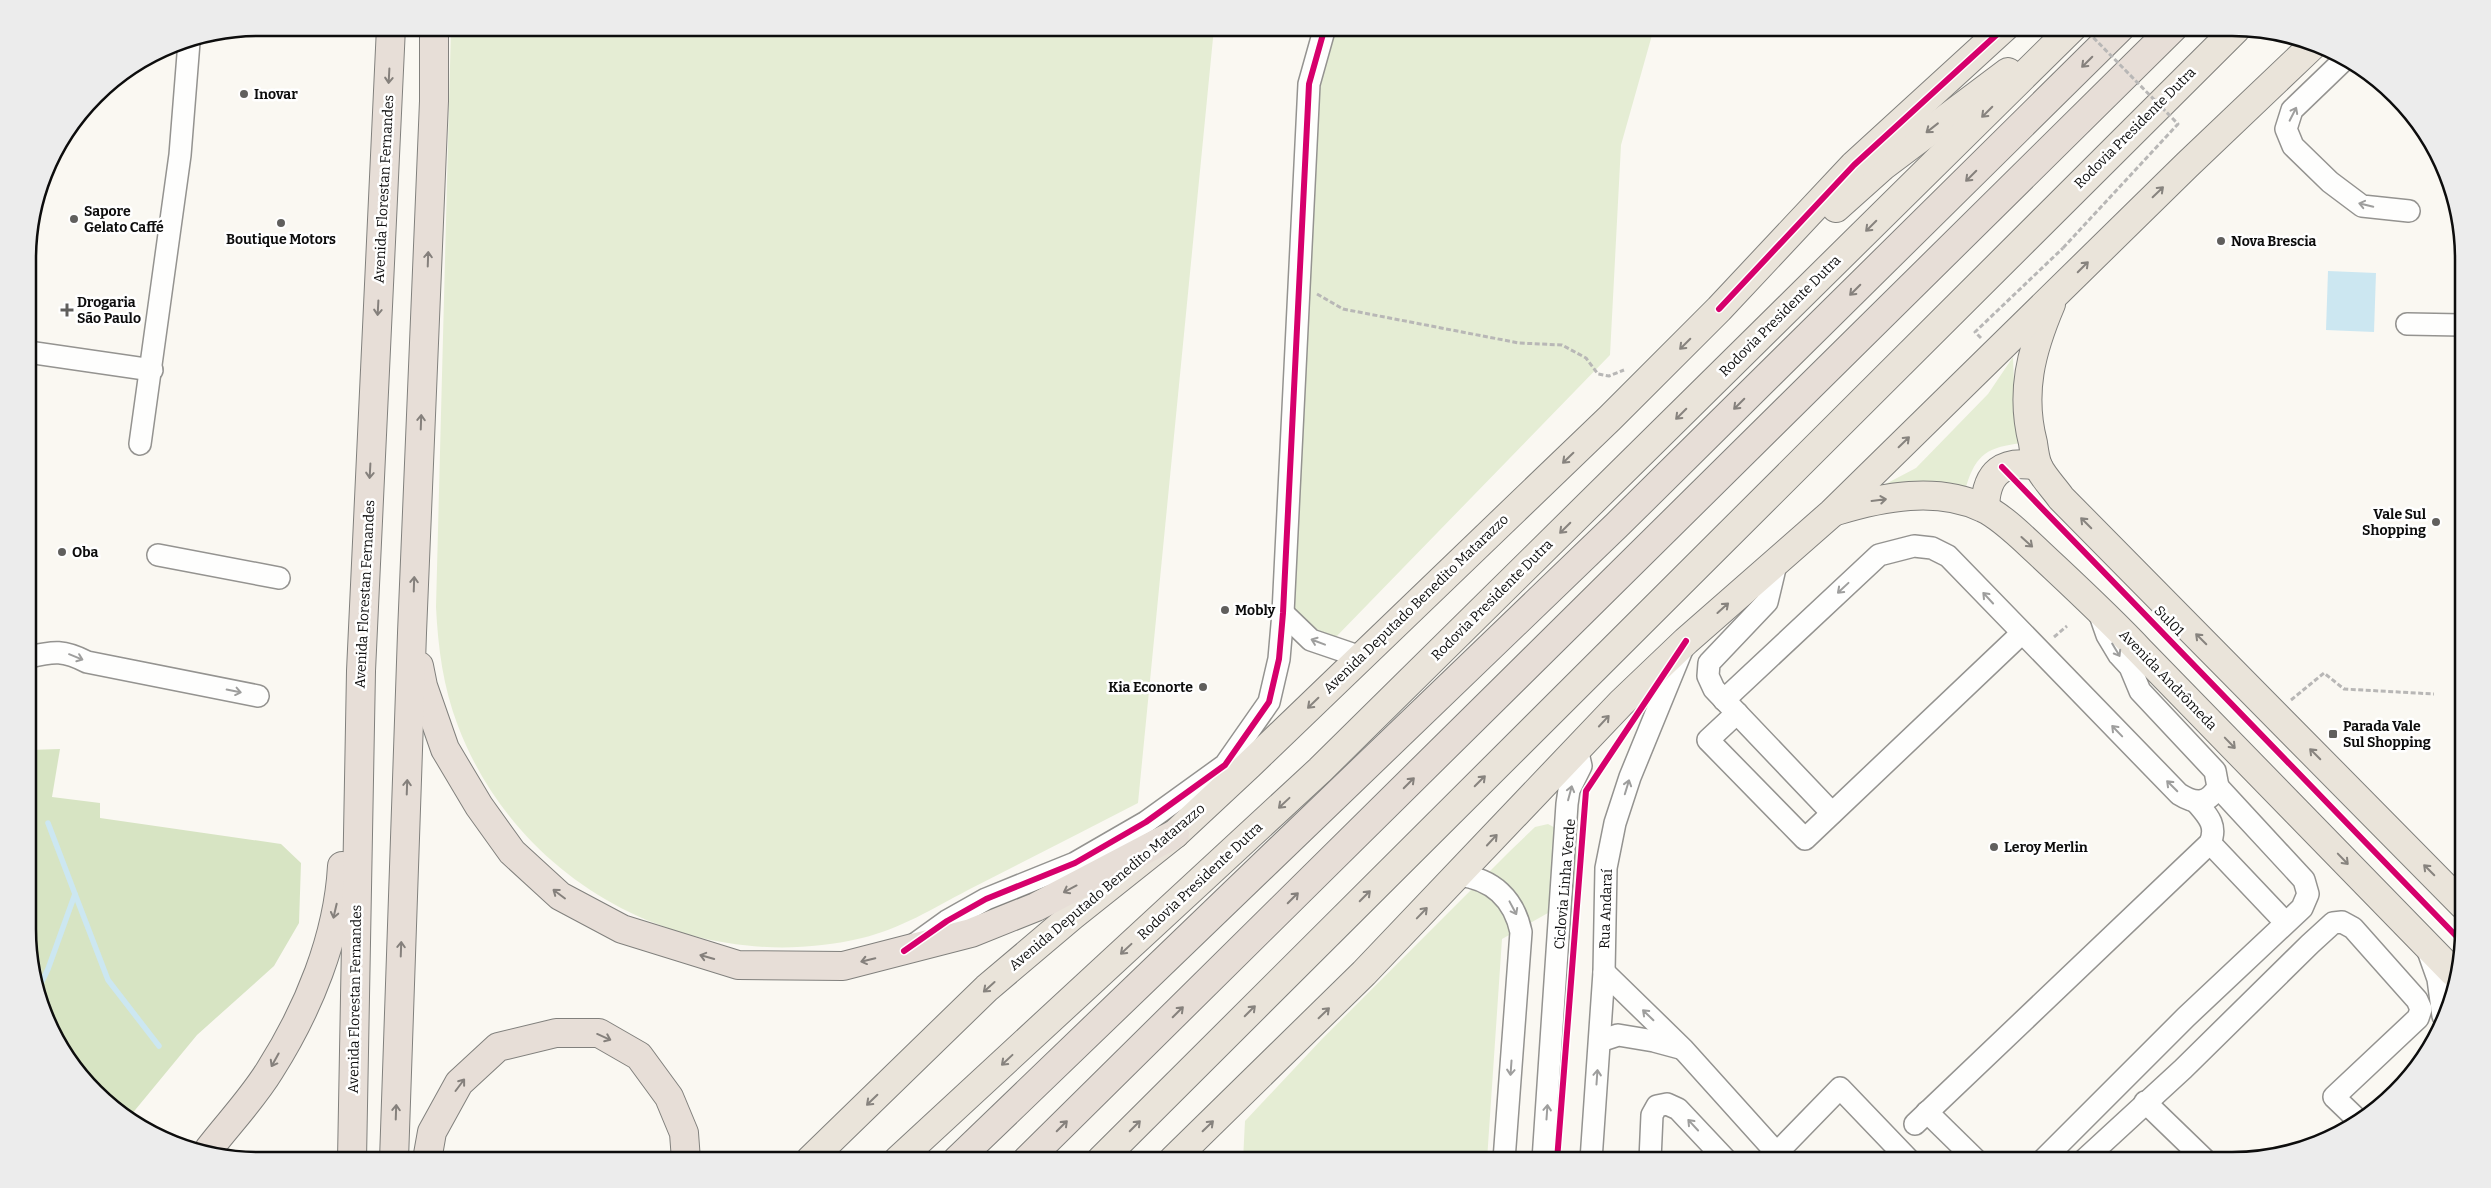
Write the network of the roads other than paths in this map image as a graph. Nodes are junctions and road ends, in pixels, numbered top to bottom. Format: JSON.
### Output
{"nodes":[{"id":1,"x":391,"y":36,"type":"edge"},
{"id":2,"x":434,"y":36,"type":"edge"},
{"id":3,"x":1323,"y":36,"type":"edge"},
{"id":4,"x":1997,"y":36,"type":"edge"},
{"id":5,"x":2064,"y":36,"type":"edge"},
{"id":6,"x":2068,"y":36,"type":"edge"},
{"id":7,"x":2113,"y":36,"type":"edge"},
{"id":8,"x":2166,"y":36,"type":"edge"},
{"id":9,"x":2228,"y":36,"type":"edge"},
{"id":10,"x":2288,"y":44,"type":"edge"},
{"id":11,"x":189,"y":48,"type":"edge"},
{"id":12,"x":2308,"y":50,"type":"edge"},
{"id":13,"x":2340,"y":64,"type":"edge"},
{"id":14,"x":2187,"y":164,"type":"junction"},
{"id":15,"x":2409,"y":211,"type":"dead end"},
{"id":16,"x":2057,"y":292,"type":"junction"},
{"id":17,"x":1719,"y":310,"type":"junction"},
{"id":18,"x":2408,"y":324,"type":"dead end"},
{"id":19,"x":2455,"y":325,"type":"edge"},
{"id":20,"x":36,"y":353,"type":"edge"},
{"id":21,"x":152,"y":370,"type":"junction"},
{"id":22,"x":140,"y":444,"type":"dead end"},
{"id":23,"x":2038,"y":466,"type":"junction"},
{"id":24,"x":1985,"y":508,"type":"junction"},
{"id":25,"x":1832,"y":513,"type":"junction"},
{"id":26,"x":158,"y":555,"type":"dead end"},
{"id":27,"x":1777,"y":560,"type":"junction"},
{"id":28,"x":279,"y":578,"type":"dead end"},
{"id":29,"x":2096,"y":606,"type":"junction"},
{"id":30,"x":1282,"y":613,"type":"junction"},
{"id":31,"x":412,"y":633,"type":"junction"},
{"id":32,"x":2022,"y":633,"type":"junction"},
{"id":33,"x":1686,"y":641,"type":"junction"},
{"id":34,"x":36,"y":655,"type":"edge"},
{"id":35,"x":1361,"y":657,"type":"junction"},
{"id":36,"x":360,"y":671,"type":"junction"},
{"id":37,"x":258,"y":696,"type":"dead end"},
{"id":38,"x":1731,"y":707,"type":"junction"},
{"id":39,"x":1577,"y":749,"type":"junction"},
{"id":40,"x":2218,"y":787,"type":"junction"},
{"id":41,"x":2196,"y":802,"type":"junction"},
{"id":42,"x":1832,"y":813,"type":"junction"},
{"id":43,"x":1175,"y":834,"type":"junction"},
{"id":44,"x":2210,"y":843,"type":"junction"},
{"id":45,"x":1459,"y":875,"type":"junction"},
{"id":46,"x":2455,"y":897,"type":"edge"},
{"id":47,"x":2285,"y":922,"type":"junction"},
{"id":48,"x":2425,"y":943,"type":"junction"},
{"id":49,"x":904,"y":951,"type":"junction"},
{"id":50,"x":2451,"y":969,"type":"edge"},
{"id":51,"x":1604,"y":972,"type":"junction"},
{"id":52,"x":2441,"y":1004,"type":"edge"},
{"id":53,"x":1600,"y":1041,"type":"junction"},
{"id":54,"x":1683,"y":1049,"type":"junction"},
{"id":55,"x":2145,"y":1102,"type":"junction"},
{"id":56,"x":2353,"y":1116,"type":"edge"},
{"id":57,"x":211,"y":1146,"type":"edge"},
{"id":58,"x":352,"y":1152,"type":"edge"},
{"id":59,"x":394,"y":1152,"type":"edge"},
{"id":60,"x":428,"y":1152,"type":"edge"},
{"id":61,"x":685,"y":1152,"type":"edge"},
{"id":62,"x":818,"y":1152,"type":"edge"},
{"id":63,"x":907,"y":1152,"type":"edge"},
{"id":64,"x":965,"y":1152,"type":"edge"},
{"id":65,"x":1036,"y":1152,"type":"edge"},
{"id":66,"x":1108,"y":1152,"type":"edge"},
{"id":67,"x":1181,"y":1152,"type":"edge"},
{"id":68,"x":1505,"y":1152,"type":"edge"},
{"id":69,"x":1544,"y":1152,"type":"edge"},
{"id":70,"x":1592,"y":1152,"type":"edge"},
{"id":71,"x":1654,"y":1152,"type":"edge"},
{"id":72,"x":1718,"y":1152,"type":"edge"},
{"id":73,"x":1771,"y":1152,"type":"edge"},
{"id":74,"x":1781,"y":1152,"type":"edge"},
{"id":75,"x":1901,"y":1152,"type":"edge"},
{"id":76,"x":1966,"y":1152,"type":"edge"},
{"id":77,"x":2051,"y":1152,"type":"edge"},
{"id":78,"x":2092,"y":1152,"type":"edge"},
{"id":79,"x":2197,"y":1152,"type":"edge"}],
"edges":[{"from":1,"to":36,"type":"highway","name":"Avenida Florestan Fernandes","one_way":true},
{"from":31,"to":2,"type":"highway","one_way":true},
{"from":3,"to":30,"type":"street"},
{"from":4,"to":17,"type":"main road","name":"Avenida Deputado Benedito Matarazzo"},
{"from":5,"to":17,"type":"main road","one_way":true},
{"from":6,"to":63,"type":"main road","name":"Rodovia Presidente Dutra","one_way":true},
{"from":7,"to":64,"type":"highway","one_way":true},
{"from":65,"to":8,"type":"highway","one_way":true},
{"from":66,"to":9,"type":"main road","name":"Rodovia Presidente Dutra","one_way":true},
{"from":10,"to":14,"type":"main road"},
{"from":11,"to":21,"type":"street"},
{"from":12,"to":14,"type":"main road"},
{"from":15,"to":13,"type":"street","one_way":true},
{"from":16,"to":14,"type":"main road","one_way":true},
{"from":16,"to":23,"type":"main road"},
{"from":25,"to":16,"type":"main road","one_way":true},
{"from":17,"to":35,"type":"main road","name":"Avenida Deputado Benedito Matarazzo","one_way":true},
{"from":18,"to":19,"type":"street"},
{"from":20,"to":21,"type":"street"},
{"from":21,"to":22,"type":"street"},
{"from":23,"to":24,"type":"main road"},
{"from":46,"to":23,"type":"main road","one_way":true},
{"from":25,"to":24,"type":"main road","name":"Avenida Andrômeda","one_way":true},
{"from":24,"to":29,"type":"main road","name":"Avenida Andrômeda","one_way":true},
{"from":25,"to":27,"type":"main road"},
{"from":26,"to":28,"type":"street"},
{"from":33,"to":27,"type":"main road","one_way":true},
{"from":27,"to":38,"type":"street"},
{"from":29,"to":40,"type":"street","one_way":true},
{"from":29,"to":48,"type":"main road","name":"Avenida Andrômeda","one_way":true},
{"from":35,"to":30,"type":"street","one_way":true},
{"from":30,"to":49,"type":"street"},
{"from":49,"to":31,"type":"highway","one_way":true},
{"from":59,"to":31,"type":"highway","one_way":true},
{"from":32,"to":38,"type":"street","one_way":true},
{"from":41,"to":32,"type":"street","one_way":true},
{"from":32,"to":42,"type":"street"},
{"from":39,"to":33,"type":"main road","one_way":true},
{"from":51,"to":33,"type":"street","name":"Rua Andaraí","one_way":true},
{"from":34,"to":37,"type":"street","one_way":true},
{"from":35,"to":43,"type":"main road","name":"Avenida Deputado Benedito Matarazzo","one_way":true},
{"from":36,"to":57,"type":"highway","one_way":true},
{"from":36,"to":58,"type":"highway","name":"Avenida Florestan Fernandes"},
{"from":38,"to":42,"type":"street"},
{"from":38,"to":42,"type":"street"},
{"from":45,"to":39,"type":"main road","one_way":true},
{"from":69,"to":39,"type":"street","one_way":true},
{"from":40,"to":41,"type":"street"},
{"from":40,"to":47,"type":"street"},
{"from":41,"to":44,"type":"street"},
{"from":43,"to":49,"type":"highway","one_way":true},
{"from":43,"to":62,"type":"main road","name":"Avenida Deputado Benedito Matarazzo","one_way":true},
{"from":44,"to":47,"type":"street"},
{"from":44,"to":76,"type":"street"},
{"from":67,"to":45,"type":"main road","one_way":true},
{"from":45,"to":68,"type":"street","one_way":true},
{"from":47,"to":77,"type":"street"},
{"from":48,"to":50,"type":"main road","name":"Avenida Andrômeda"},
{"from":48,"to":52,"type":"street"},
{"from":51,"to":53,"type":"street","name":"Rua Andaraí"},
{"from":54,"to":51,"type":"street","one_way":true},
{"from":53,"to":54,"type":"street"},
{"from":70,"to":53,"type":"street","name":"Rua Andaraí","one_way":true},
{"from":54,"to":73,"type":"street"},
{"from":55,"to":56,"type":"street"},
{"from":55,"to":78,"type":"street"},
{"from":55,"to":79,"type":"street"},
{"from":60,"to":61,"type":"highway","one_way":true},
{"from":72,"to":71,"type":"street","one_way":true},
{"from":74,"to":75,"type":"street"}]}
